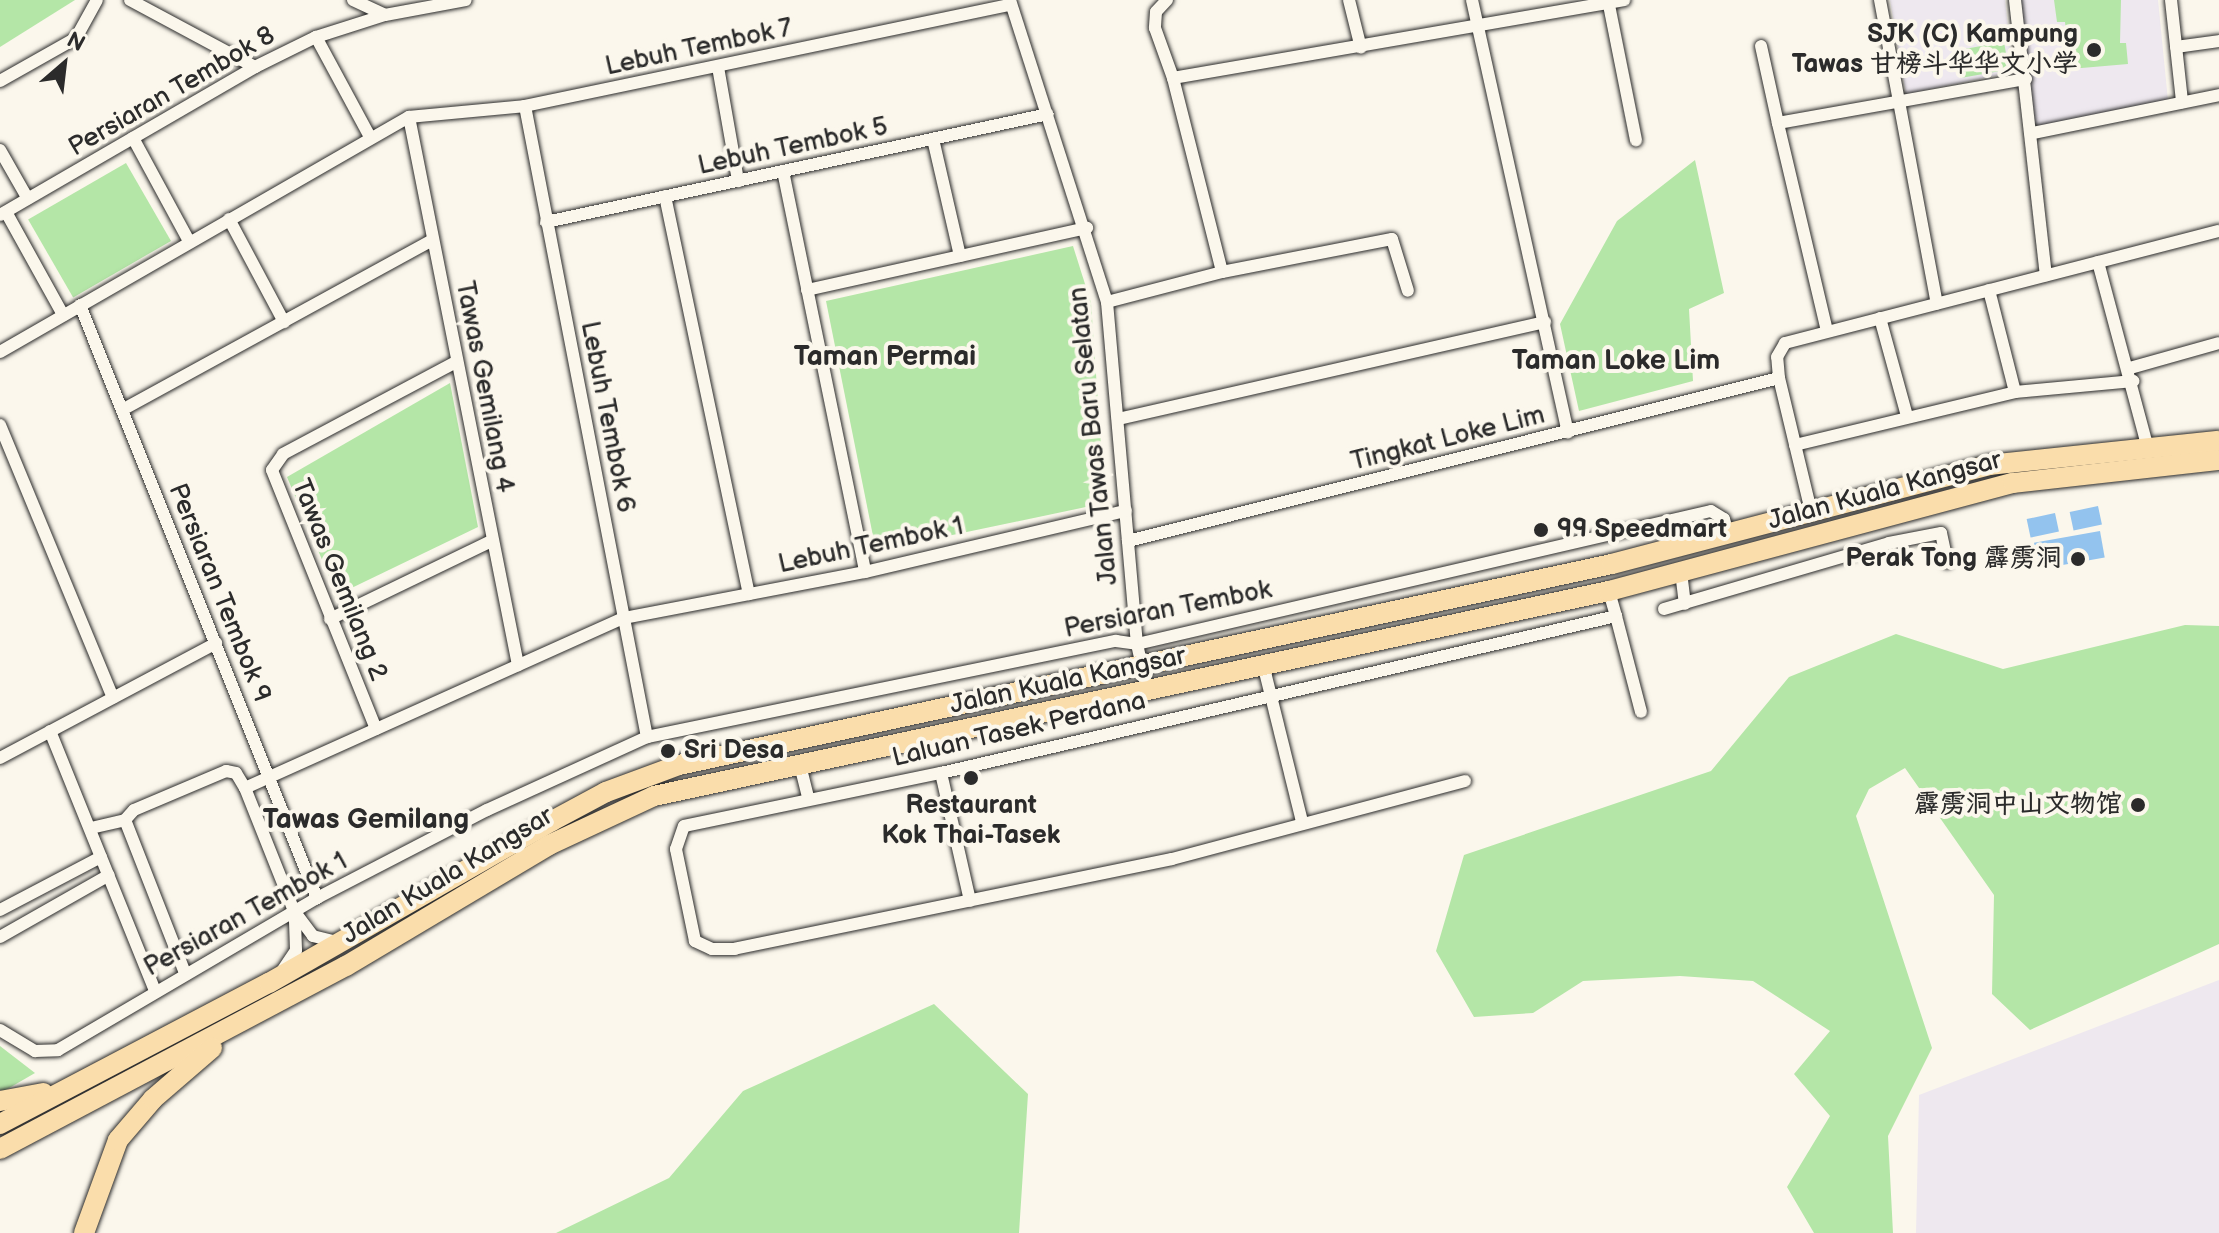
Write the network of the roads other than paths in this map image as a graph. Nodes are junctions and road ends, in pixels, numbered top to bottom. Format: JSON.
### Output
{"nodes":[{"id":1,"x":97,"y":0,"type":"edge"},
{"id":2,"x":130,"y":0,"type":"edge"},
{"id":3,"x":353,"y":0,"type":"edge"},
{"id":4,"x":466,"y":0,"type":"edge"},
{"id":5,"x":1167,"y":0,"type":"edge"},
{"id":6,"x":1349,"y":0,"type":"edge"},
{"id":7,"x":1472,"y":0,"type":"edge"},
{"id":8,"x":1624,"y":0,"type":"edge"},
{"id":9,"x":1880,"y":0,"type":"edge"},
{"id":10,"x":2015,"y":0,"type":"edge"},
{"id":11,"x":2171,"y":0,"type":"edge"},
{"id":12,"x":1010,"y":3,"type":"edge"},
{"id":13,"x":1609,"y":5,"type":"junction"},
{"id":14,"x":385,"y":15,"type":"junction"},
{"id":15,"x":1480,"y":28,"type":"junction"},
{"id":16,"x":316,"y":37,"type":"junction"},
{"id":17,"x":2219,"y":41,"type":"edge"},
{"id":18,"x":1761,"y":46,"type":"dead end"},
{"id":19,"x":2176,"y":47,"type":"junction"},
{"id":20,"x":1361,"y":48,"type":"junction"},
{"id":21,"x":255,"y":67,"type":"junction"},
{"id":22,"x":718,"y":67,"type":"junction"},
{"id":23,"x":1173,"y":78,"type":"junction"},
{"id":24,"x":2026,"y":79,"type":"junction"},
{"id":25,"x":0,"y":81,"type":"edge"},
{"id":26,"x":2219,"y":95,"type":"edge"},
{"id":27,"x":1903,"y":102,"type":"junction"},
{"id":28,"x":2182,"y":102,"type":"junction"},
{"id":29,"x":525,"y":106,"type":"junction"},
{"id":30,"x":1048,"y":114,"type":"junction"},
{"id":31,"x":409,"y":117,"type":"junction"},
{"id":32,"x":1778,"y":123,"type":"junction"},
{"id":33,"x":2033,"y":133,"type":"junction"},
{"id":34,"x":370,"y":137,"type":"junction"},
{"id":35,"x":133,"y":138,"type":"junction"},
{"id":36,"x":933,"y":139,"type":"junction"},
{"id":37,"x":1636,"y":140,"type":"dead end"},
{"id":38,"x":0,"y":150,"type":"edge"},
{"id":39,"x":783,"y":171,"type":"junction"},
{"id":40,"x":738,"y":181,"type":"junction"},
{"id":41,"x":665,"y":196,"type":"junction"},
{"id":42,"x":28,"y":199,"type":"junction"},
{"id":43,"x":3,"y":214,"type":"edge"},
{"id":44,"x":229,"y":219,"type":"junction"},
{"id":45,"x":546,"y":222,"type":"junction"},
{"id":46,"x":1087,"y":228,"type":"junction"},
{"id":47,"x":2219,"y":231,"type":"edge"},
{"id":48,"x":433,"y":240,"type":"junction"},
{"id":49,"x":189,"y":241,"type":"junction"},
{"id":50,"x":960,"y":256,"type":"junction"},
{"id":51,"x":2098,"y":262,"type":"junction"},
{"id":52,"x":1222,"y":272,"type":"junction"},
{"id":53,"x":2046,"y":275,"type":"junction"},
{"id":54,"x":807,"y":290,"type":"junction"},
{"id":55,"x":1989,"y":290,"type":"junction"},
{"id":56,"x":1408,"y":291,"type":"dead end"},
{"id":57,"x":1107,"y":302,"type":"junction"},
{"id":58,"x":1937,"y":304,"type":"junction"},
{"id":59,"x":80,"y":305,"type":"junction"},
{"id":60,"x":63,"y":315,"type":"junction"},
{"id":61,"x":1880,"y":318,"type":"junction"},
{"id":62,"x":284,"y":322,"type":"junction"},
{"id":63,"x":1545,"y":322,"type":"junction"},
{"id":64,"x":1827,"y":331,"type":"junction"},
{"id":65,"x":2219,"y":343,"type":"edge"},
{"id":66,"x":0,"y":352,"type":"edge"},
{"id":67,"x":456,"y":362,"type":"junction"},
{"id":68,"x":2132,"y":375,"type":"junction"},
{"id":69,"x":1779,"y":378,"type":"junction"},
{"id":70,"x":2015,"y":392,"type":"junction"},
{"id":71,"x":122,"y":410,"type":"junction"},
{"id":72,"x":1907,"y":416,"type":"junction"},
{"id":73,"x":1118,"y":419,"type":"junction"},
{"id":74,"x":0,"y":425,"type":"edge"},
{"id":75,"x":1568,"y":432,"type":"junction"},
{"id":76,"x":2219,"y":441,"type":"edge"},
{"id":77,"x":1795,"y":445,"type":"junction"},
{"id":78,"x":2147,"y":445,"type":"junction"},
{"id":79,"x":2219,"y":460,"type":"edge"},
{"id":80,"x":1126,"y":511,"type":"junction"},
{"id":81,"x":1811,"y":511,"type":"junction"},
{"id":82,"x":1883,"y":518,"type":"junction"},
{"id":83,"x":1728,"y":534,"type":"junction"},
{"id":84,"x":491,"y":541,"type":"junction"},
{"id":85,"x":1128,"y":541,"type":"junction"},
{"id":86,"x":1889,"y":543,"type":"junction"},
{"id":87,"x":1947,"y":562,"type":"dead end"},
{"id":88,"x":865,"y":572,"type":"junction"},
{"id":89,"x":1681,"y":572,"type":"junction"},
{"id":90,"x":1609,"y":591,"type":"junction"},
{"id":91,"x":749,"y":594,"type":"junction"},
{"id":92,"x":1685,"y":604,"type":"junction"},
{"id":93,"x":1664,"y":609,"type":"dead end"},
{"id":94,"x":1616,"y":616,"type":"junction"},
{"id":95,"x":624,"y":618,"type":"junction"},
{"id":96,"x":330,"y":619,"type":"junction"},
{"id":97,"x":216,"y":643,"type":"junction"},
{"id":98,"x":1139,"y":653,"type":"junction"},
{"id":99,"x":518,"y":665,"type":"junction"},
{"id":100,"x":1264,"y":668,"type":"junction"},
{"id":101,"x":1147,"y":689,"type":"junction"},
{"id":102,"x":1271,"y":694,"type":"junction"},
{"id":103,"x":113,"y":698,"type":"junction"},
{"id":104,"x":1641,"y":712,"type":"dead end"},
{"id":105,"x":376,"y":729,"type":"junction"},
{"id":106,"x":839,"y":729,"type":"junction"},
{"id":107,"x":50,"y":731,"type":"junction"},
{"id":108,"x":647,"y":737,"type":"junction"},
{"id":109,"x":0,"y":741,"type":"edge"},
{"id":110,"x":750,"y":747,"type":"junction"},
{"id":111,"x":3,"y":756,"type":"edge"},
{"id":112,"x":800,"y":765,"type":"junction"},
{"id":113,"x":941,"y":773,"type":"junction"},
{"id":114,"x":269,"y":777,"type":"junction"},
{"id":115,"x":1465,"y":781,"type":"dead end"},
{"id":116,"x":245,"y":788,"type":"junction"},
{"id":117,"x":808,"y":798,"type":"junction"},
{"id":118,"x":125,"y":820,"type":"junction"},
{"id":119,"x":1302,"y":821,"type":"junction"},
{"id":120,"x":91,"y":828,"type":"junction"},
{"id":121,"x":101,"y":857,"type":"junction"},
{"id":122,"x":109,"y":875,"type":"junction"},
{"id":123,"x":317,"y":898,"type":"junction"},
{"id":124,"x":970,"y":901,"type":"junction"},
{"id":125,"x":0,"y":910,"type":"edge"},
{"id":126,"x":294,"y":911,"type":"junction"},
{"id":127,"x":0,"y":937,"type":"edge"},
{"id":128,"x":344,"y":942,"type":"junction"},
{"id":129,"x":185,"y":973,"type":"junction"},
{"id":130,"x":269,"y":983,"type":"junction"},
{"id":131,"x":155,"y":991,"type":"junction"},
{"id":132,"x":227,"y":1029,"type":"junction"},
{"id":133,"x":0,"y":1030,"type":"edge"},
{"id":134,"x":83,"y":1081,"type":"junction"},
{"id":135,"x":0,"y":1101,"type":"edge"},
{"id":136,"x":0,"y":1124,"type":"edge"},
{"id":137,"x":0,"y":1149,"type":"edge"},
{"id":138,"x":84,"y":1233,"type":"edge"}],
"edges":[{"from":1,"to":25,"type":"street"},
{"from":2,"to":21,"type":"street"},
{"from":3,"to":14,"type":"street"},
{"from":4,"to":14,"type":"street","name":"Persiaran Tembok 8"},
{"from":5,"to":23,"type":"street"},
{"from":6,"to":20,"type":"street"},
{"from":7,"to":15,"type":"street"},
{"from":8,"to":13,"type":"street"},
{"from":9,"to":27,"type":"street"},
{"from":10,"to":24,"type":"street"},
{"from":11,"to":19,"type":"street"},
{"from":12,"to":22,"type":"street","name":"Lebuh Tembok 7"},
{"from":12,"to":30,"type":"street","name":"Jalan Tawas Baru Selatan"},
{"from":13,"to":15,"type":"street"},
{"from":13,"to":37,"type":"street"},
{"from":14,"to":16,"type":"street","name":"Persiaran Tembok 8"},
{"from":15,"to":20,"type":"street"},
{"from":15,"to":63,"type":"street"},
{"from":16,"to":21,"type":"street","name":"Persiaran Tembok 8"},
{"from":16,"to":34,"type":"street"},
{"from":17,"to":19,"type":"street"},
{"from":18,"to":32,"type":"street"},
{"from":19,"to":28,"type":"street"},
{"from":20,"to":23,"type":"street"},
{"from":21,"to":35,"type":"street","name":"Persiaran Tembok 8"},
{"from":22,"to":29,"type":"street","name":"Lebuh Tembok 7"},
{"from":22,"to":40,"type":"street"},
{"from":23,"to":52,"type":"street"},
{"from":24,"to":27,"type":"street"},
{"from":24,"to":33,"type":"street"},
{"from":26,"to":28,"type":"street"},
{"from":27,"to":32,"type":"street"},
{"from":27,"to":58,"type":"street"},
{"from":28,"to":33,"type":"street"},
{"from":29,"to":31,"type":"street","name":"Lebuh Tembok 7"},
{"from":29,"to":45,"type":"street","name":"Lebuh Tembok 6"},
{"from":30,"to":36,"type":"street","name":"Lebuh Tembok 5"},
{"from":30,"to":46,"type":"street","name":"Jalan Tawas Baru Selatan"},
{"from":31,"to":34,"type":"street","name":"Lebuh Tembok 7"},
{"from":31,"to":48,"type":"street","name":"Tawas Gemilang 4"},
{"from":32,"to":64,"type":"street"},
{"from":33,"to":53,"type":"street"},
{"from":34,"to":44,"type":"street","name":"Lebuh Tembok 7"},
{"from":35,"to":42,"type":"street","name":"Persiaran Tembok 8"},
{"from":35,"to":49,"type":"street"},
{"from":36,"to":39,"type":"street","name":"Lebuh Tembok 5"},
{"from":36,"to":50,"type":"street"},
{"from":38,"to":42,"type":"street"},
{"from":39,"to":40,"type":"street","name":"Lebuh Tembok 5"},
{"from":39,"to":54,"type":"street"},
{"from":40,"to":41,"type":"street","name":"Lebuh Tembok 5"},
{"from":41,"to":45,"type":"street","name":"Lebuh Tembok 5"},
{"from":41,"to":91,"type":"street"},
{"from":42,"to":43,"type":"street","name":"Persiaran Tembok 8"},
{"from":43,"to":60,"type":"street"},
{"from":44,"to":49,"type":"street","name":"Lebuh Tembok 7"},
{"from":44,"to":62,"type":"street"},
{"from":45,"to":95,"type":"street","name":"Lebuh Tembok 6"},
{"from":46,"to":50,"type":"street"},
{"from":46,"to":57,"type":"street","name":"Jalan Tawas Baru Selatan"},
{"from":47,"to":51,"type":"street"},
{"from":48,"to":62,"type":"street"},
{"from":48,"to":67,"type":"street","name":"Tawas Gemilang 4"},
{"from":49,"to":59,"type":"street","name":"Lebuh Tembok 7"},
{"from":50,"to":54,"type":"street"},
{"from":51,"to":53,"type":"street"},
{"from":51,"to":68,"type":"street"},
{"from":52,"to":56,"type":"street"},
{"from":52,"to":57,"type":"street"},
{"from":53,"to":55,"type":"street"},
{"from":54,"to":88,"type":"street"},
{"from":55,"to":58,"type":"street"},
{"from":55,"to":70,"type":"street"},
{"from":57,"to":73,"type":"street","name":"Jalan Tawas Baru Selatan"},
{"from":58,"to":61,"type":"street"},
{"from":59,"to":60,"type":"street","name":"Lebuh Tembok 7"},
{"from":59,"to":71,"type":"street","name":"Persiaran Tembok 9"},
{"from":60,"to":66,"type":"street","name":"Lebuh Tembok 7"},
{"from":61,"to":64,"type":"street"},
{"from":61,"to":72,"type":"street"},
{"from":62,"to":71,"type":"street"},
{"from":63,"to":73,"type":"street"},
{"from":63,"to":75,"type":"street"},
{"from":64,"to":69,"type":"street"},
{"from":65,"to":68,"type":"street"},
{"from":67,"to":84,"type":"street","name":"Tawas Gemilang 4"},
{"from":67,"to":96,"type":"street","name":"Tawas Gemilang 2"},
{"from":68,"to":70,"type":"street"},
{"from":68,"to":78,"type":"street"},
{"from":69,"to":75,"type":"street","name":"Tingkat Loke Lim"},
{"from":69,"to":77,"type":"street"},
{"from":70,"to":72,"type":"street"},
{"from":71,"to":97,"type":"street","name":"Persiaran Tembok 9"},
{"from":72,"to":77,"type":"street"},
{"from":73,"to":80,"type":"street","name":"Jalan Tawas Baru Selatan"},
{"from":74,"to":103,"type":"street"},
{"from":75,"to":85,"type":"street","name":"Tingkat Loke Lim"},
{"from":76,"to":78,"type":"highway","name":"Jalan Kuala Kangsar"},
{"from":77,"to":81,"type":"street"},
{"from":78,"to":81,"type":"highway","name":"Jalan Kuala Kangsar"},
{"from":79,"to":82,"type":"highway","name":"Jalan Kuala Kangsar"},
{"from":80,"to":85,"type":"street","name":"Jalan Tawas Baru Selatan"},
{"from":80,"to":88,"type":"street","name":"Lebuh Tembok 1"},
{"from":81,"to":83,"type":"highway","name":"Jalan Kuala Kangsar"},
{"from":82,"to":86,"type":"street"},
{"from":82,"to":89,"type":"highway","name":"Jalan Kuala Kangsar"},
{"from":83,"to":98,"type":"highway","name":"Jalan Kuala Kangsar"},
{"from":83,"to":98,"type":"street","name":"Persiaran Tembok"},
{"from":84,"to":96,"type":"street"},
{"from":84,"to":99,"type":"street","name":"Tawas Gemilang 4"},
{"from":85,"to":98,"type":"street","name":"Jalan Tawas Baru Selatan"},
{"from":86,"to":87,"type":"street"},
{"from":86,"to":92,"type":"street"},
{"from":88,"to":91,"type":"street","name":"Lebuh Tembok 1"},
{"from":89,"to":90,"type":"highway","name":"Jalan Kuala Kangsar"},
{"from":89,"to":92,"type":"street"},
{"from":90,"to":94,"type":"street"},
{"from":90,"to":100,"type":"highway","name":"Jalan Kuala Kangsar"},
{"from":91,"to":95,"type":"street","name":"Lebuh Tembok 1"},
{"from":92,"to":93,"type":"street"},
{"from":94,"to":102,"type":"street","name":"Laluan Tasek Perdana"},
{"from":94,"to":104,"type":"street"},
{"from":95,"to":99,"type":"street","name":"Lebuh Tembok 1"},
{"from":95,"to":108,"type":"street","name":"Lebuh Tembok 6"},
{"from":96,"to":105,"type":"street","name":"Tawas Gemilang 2"},
{"from":97,"to":103,"type":"street"},
{"from":97,"to":114,"type":"street","name":"Persiaran Tembok 9"},
{"from":98,"to":101,"type":"street","name":"Jalan Tawas Baru Selatan"},
{"from":98,"to":106,"type":"highway","name":"Jalan Kuala Kangsar"},
{"from":98,"to":108,"type":"street","name":"Persiaran Tembok"},
{"from":99,"to":105,"type":"street","name":"Lebuh Tembok 1"},
{"from":100,"to":101,"type":"highway","name":"Jalan Kuala Kangsar"},
{"from":100,"to":102,"type":"street"},
{"from":101,"to":112,"type":"highway","name":"Jalan Kuala Kangsar"},
{"from":102,"to":113,"type":"street","name":"Laluan Tasek Perdana"},
{"from":102,"to":119,"type":"street"},
{"from":103,"to":107,"type":"street"},
{"from":105,"to":114,"type":"street","name":"Lebuh Tembok 1"},
{"from":106,"to":110,"type":"highway","name":"Jalan Kuala Kangsar"},
{"from":106,"to":112,"type":"highway"},
{"from":107,"to":111,"type":"street"},
{"from":107,"to":120,"type":"street"},
{"from":108,"to":123,"type":"street","name":"Persiaran Tembok 1"},
{"from":109,"to":111,"type":"street"},
{"from":110,"to":112,"type":"highway"},
{"from":110,"to":128,"type":"highway","name":"Jalan Kuala Kangsar"},
{"from":112,"to":117,"type":"street"},
{"from":112,"to":132,"type":"highway","name":"Jalan Kuala Kangsar"},
{"from":113,"to":117,"type":"street","name":"Laluan Tasek Perdana"},
{"from":113,"to":124,"type":"street"},
{"from":114,"to":116,"type":"street","name":"Lebuh Tembok 1"},
{"from":114,"to":123,"type":"street","name":"Persiaran Tembok 9"},
{"from":115,"to":119,"type":"street"},
{"from":116,"to":118,"type":"street"},
{"from":116,"to":126,"type":"street"},
{"from":117,"to":124,"type":"street","name":"Laluan Tasek Perdana"},
{"from":118,"to":120,"type":"street"},
{"from":118,"to":129,"type":"street"},
{"from":119,"to":124,"type":"street"},
{"from":120,"to":121,"type":"street"},
{"from":121,"to":122,"type":"street"},
{"from":121,"to":125,"type":"street"},
{"from":122,"to":127,"type":"street"},
{"from":122,"to":131,"type":"street"},
{"from":123,"to":126,"type":"street","name":"Persiaran Tembok 1"},
{"from":126,"to":128,"type":"street"},
{"from":126,"to":129,"type":"street","name":"Persiaran Tembok 1"},
{"from":126,"to":130,"type":"street"},
{"from":128,"to":130,"type":"highway","name":"Jalan Kuala Kangsar"},
{"from":129,"to":131,"type":"street","name":"Persiaran Tembok 1"},
{"from":130,"to":134,"type":"highway","name":"Jalan Kuala Kangsar"},
{"from":131,"to":133,"type":"street","name":"Persiaran Tembok 1"},
{"from":132,"to":137,"type":"highway","name":"Jalan Kuala Kangsar"},
{"from":132,"to":138,"type":"highway"},
{"from":134,"to":135,"type":"highway"},
{"from":134,"to":136,"type":"highway","name":"Jalan Kuala Kangsar"}]}
